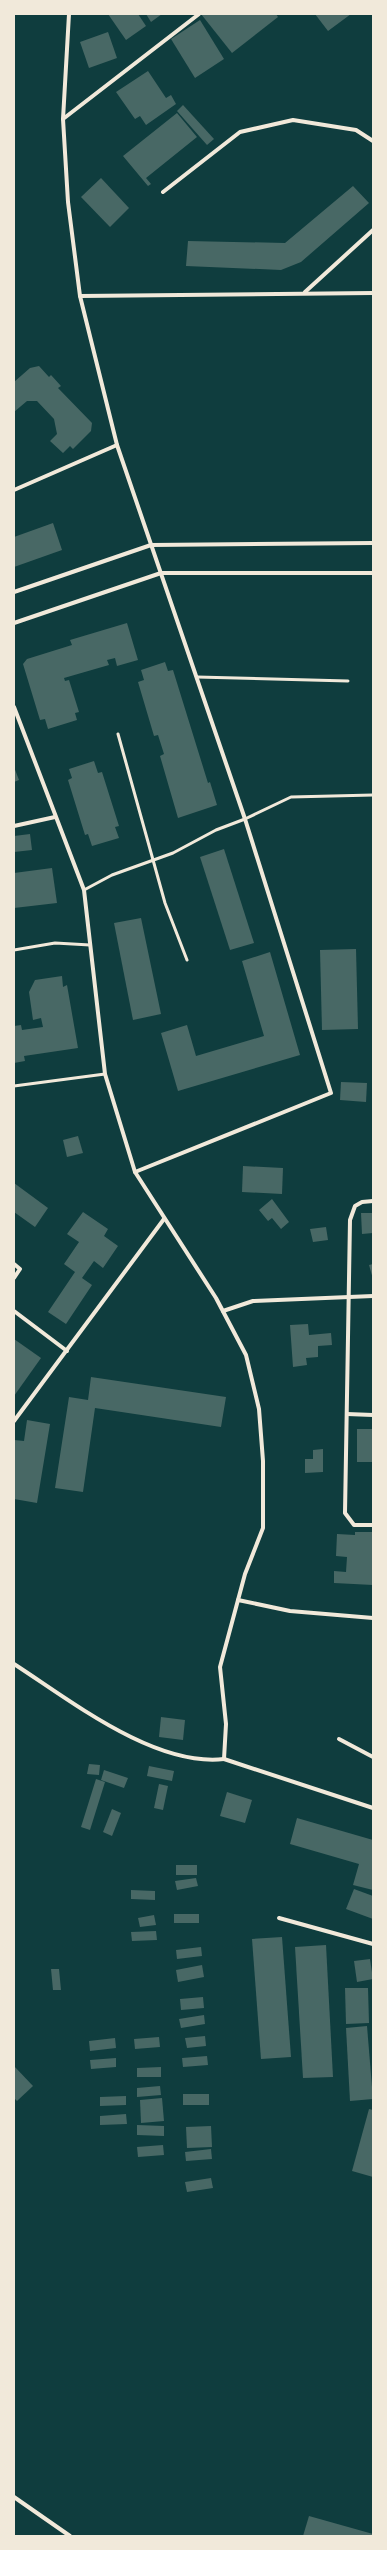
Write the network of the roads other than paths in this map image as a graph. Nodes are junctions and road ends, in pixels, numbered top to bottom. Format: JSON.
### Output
{"nodes":[{"id":1,"x":69,"y":14,"type":"edge"},
{"id":2,"x":199,"y":14,"type":"edge"},
{"id":3,"x":64,"y":119,"type":"junction"},
{"id":4,"x":373,"y":141,"type":"edge"},
{"id":5,"x":163,"y":192,"type":"dead end"},
{"id":6,"x":373,"y":230,"type":"edge"},
{"id":7,"x":305,"y":292,"type":"junction"},
{"id":8,"x":373,"y":293,"type":"edge"},
{"id":9,"x":80,"y":296,"type":"junction"},
{"id":10,"x":117,"y":444,"type":"junction"},
{"id":11,"x":14,"y":490,"type":"edge"},
{"id":12,"x":373,"y":543,"type":"edge"},
{"id":13,"x":151,"y":545,"type":"junction"},
{"id":14,"x":161,"y":573,"type":"junction"},
{"id":15,"x":373,"y":573,"type":"edge"},
{"id":16,"x":14,"y":592,"type":"edge"},
{"id":17,"x":14,"y":623,"type":"edge"},
{"id":18,"x":196,"y":677,"type":"junction"},
{"id":19,"x":348,"y":681,"type":"dead end"},
{"id":20,"x":14,"y":707,"type":"edge"},
{"id":21,"x":118,"y":734,"type":"dead end"},
{"id":22,"x":373,"y":795,"type":"edge"},
{"id":23,"x":55,"y":817,"type":"junction"},
{"id":24,"x":245,"y":819,"type":"junction"},
{"id":25,"x":14,"y":826,"type":"edge"},
{"id":26,"x":152,"y":860,"type":"junction"},
{"id":27,"x":84,"y":890,"type":"junction"},
{"id":28,"x":90,"y":945,"type":"junction"},
{"id":29,"x":14,"y":950,"type":"edge"},
{"id":30,"x":187,"y":960,"type":"dead end"},
{"id":31,"x":105,"y":1074,"type":"junction"},
{"id":32,"x":14,"y":1086,"type":"edge"},
{"id":33,"x":135,"y":1172,"type":"junction"},
{"id":34,"x":373,"y":1201,"type":"edge"},
{"id":35,"x":164,"y":1219,"type":"junction"},
{"id":36,"x":14,"y":1264,"type":"edge"},
{"id":37,"x":14,"y":1278,"type":"edge"},
{"id":38,"x":350,"y":1296,"type":"junction"},
{"id":39,"x":373,"y":1296,"type":"edge"},
{"id":40,"x":14,"y":1311,"type":"edge"},
{"id":41,"x":223,"y":1311,"type":"junction"},
{"id":42,"x":67,"y":1351,"type":"junction"},
{"id":43,"x":347,"y":1414,"type":"junction"},
{"id":44,"x":373,"y":1415,"type":"edge"},
{"id":45,"x":14,"y":1421,"type":"edge"},
{"id":46,"x":373,"y":1525,"type":"edge"},
{"id":47,"x":238,"y":1600,"type":"junction"},
{"id":48,"x":373,"y":1618,"type":"edge"},
{"id":49,"x":14,"y":1664,"type":"edge"},
{"id":50,"x":339,"y":1739,"type":"dead end"},
{"id":51,"x":373,"y":1757,"type":"edge"},
{"id":52,"x":224,"y":1759,"type":"junction"},
{"id":53,"x":373,"y":1808,"type":"edge"},
{"id":54,"x":279,"y":1918,"type":"dead end"},
{"id":55,"x":373,"y":1944,"type":"edge"},
{"id":56,"x":14,"y":2497,"type":"edge"},
{"id":57,"x":70,"y":2536,"type":"edge"}],
"edges":[{"from":1,"to":3,"type":"street"},
{"from":2,"to":3,"type":"street"},
{"from":3,"to":9,"type":"street"},
{"from":4,"to":5,"type":"street"},
{"from":6,"to":7,"type":"street"},
{"from":7,"to":8,"type":"street"},
{"from":7,"to":9,"type":"street"},
{"from":9,"to":10,"type":"street"},
{"from":10,"to":11,"type":"street"},
{"from":10,"to":13,"type":"street"},
{"from":12,"to":13,"type":"street"},
{"from":13,"to":14,"type":"street"},
{"from":13,"to":16,"type":"street"},
{"from":14,"to":15,"type":"street"},
{"from":14,"to":17,"type":"street"},
{"from":14,"to":18,"type":"street"},
{"from":18,"to":19,"type":"lane"},
{"from":18,"to":24,"type":"street"},
{"from":20,"to":23,"type":"street"},
{"from":21,"to":26,"type":"lane"},
{"from":22,"to":24,"type":"lane"},
{"from":23,"to":25,"type":"street"},
{"from":23,"to":27,"type":"street"},
{"from":24,"to":26,"type":"lane"},
{"from":24,"to":33,"type":"street"},
{"from":26,"to":27,"type":"lane"},
{"from":26,"to":30,"type":"lane"},
{"from":27,"to":28,"type":"street"},
{"from":28,"to":29,"type":"lane"},
{"from":28,"to":31,"type":"street"},
{"from":31,"to":32,"type":"lane"},
{"from":31,"to":33,"type":"street"},
{"from":33,"to":35,"type":"street"},
{"from":34,"to":38,"type":"street"},
{"from":35,"to":41,"type":"street"},
{"from":35,"to":42,"type":"street"},
{"from":36,"to":37,"type":"street"},
{"from":38,"to":39,"type":"street"},
{"from":38,"to":41,"type":"street"},
{"from":38,"to":43,"type":"street"},
{"from":40,"to":42,"type":"street"},
{"from":41,"to":47,"type":"street"},
{"from":42,"to":45,"type":"street"},
{"from":43,"to":44,"type":"street"},
{"from":43,"to":46,"type":"street"},
{"from":47,"to":48,"type":"street"},
{"from":47,"to":52,"type":"street"},
{"from":49,"to":52,"type":"street"},
{"from":50,"to":51,"type":"street"},
{"from":52,"to":53,"type":"street"},
{"from":54,"to":55,"type":"street"},
{"from":56,"to":57,"type":"street"}]}
